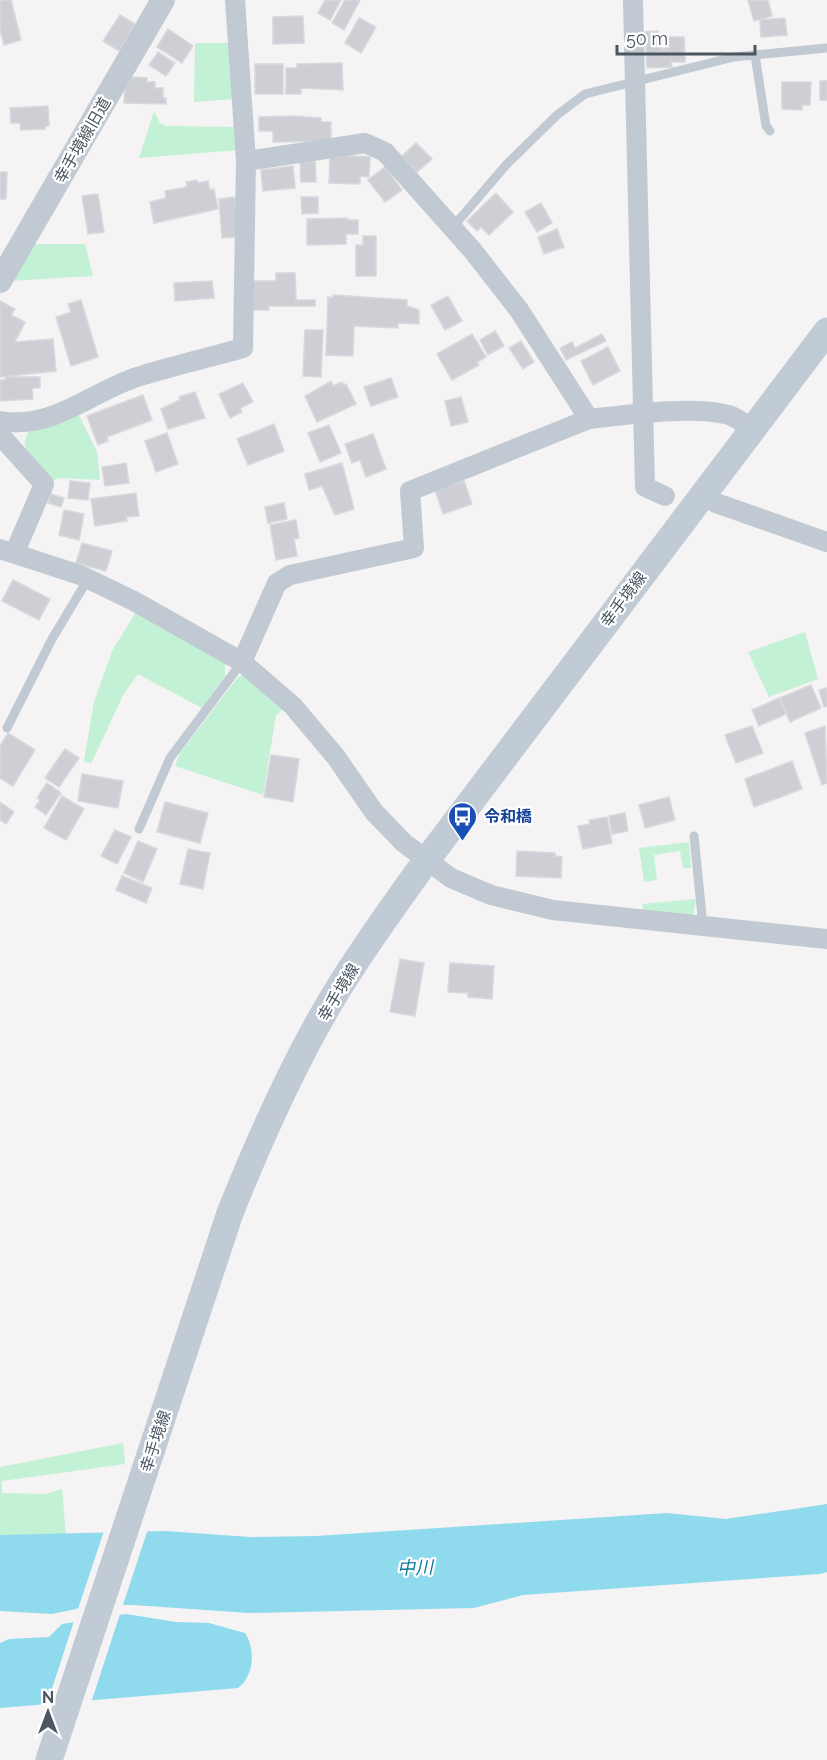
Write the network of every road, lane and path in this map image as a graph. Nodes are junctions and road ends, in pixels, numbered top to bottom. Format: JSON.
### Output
{"nodes":[{"id":1,"x":163,"y":0,"type":"edge"},
{"id":2,"x":235,"y":0,"type":"edge"},
{"id":3,"x":633,"y":0,"type":"edge"},
{"id":4,"x":827,"y":48,"type":"edge"},
{"id":5,"x":755,"y":55,"type":"junction"},
{"id":6,"x":634,"y":80,"type":"junction"},
{"id":7,"x":770,"y":130,"type":"dead end"},
{"id":8,"x":246,"y":161,"type":"junction"},
{"id":9,"x":452,"y":228,"type":"junction"},
{"id":10,"x":0,"y":280,"type":"edge"},
{"id":11,"x":827,"y":331,"type":"edge"},
{"id":12,"x":642,"y":412,"type":"junction"},
{"id":13,"x":590,"y":419,"type":"junction"},
{"id":14,"x":0,"y":421,"type":"edge"},
{"id":15,"x":752,"y":430,"type":"junction"},
{"id":16,"x":0,"y":435,"type":"edge"},
{"id":17,"x":702,"y":495,"type":"junction"},
{"id":18,"x":665,"y":496,"type":"dead end"},
{"id":19,"x":827,"y":542,"type":"edge"},
{"id":20,"x":7,"y":550,"type":"edge"},
{"id":21,"x":88,"y":579,"type":"junction"},
{"id":22,"x":242,"y":662,"type":"junction"},
{"id":23,"x":7,"y":728,"type":"dead end"},
{"id":24,"x":139,"y":829,"type":"dead end"},
{"id":25,"x":694,"y":836,"type":"dead end"},
{"id":26,"x":426,"y":861,"type":"junction"},
{"id":27,"x":703,"y":926,"type":"junction"},
{"id":28,"x":827,"y":939,"type":"edge"},
{"id":29,"x":49,"y":1760,"type":"edge"}],
"edges":[{"from":1,"to":10,"type":"street","name":"幸手境線旧道"},
{"from":2,"to":8,"type":"street"},
{"from":3,"to":6,"type":"street"},
{"from":4,"to":5,"type":"lane"},
{"from":5,"to":6,"type":"lane"},
{"from":5,"to":7,"type":"lane"},
{"from":6,"to":9,"type":"lane"},
{"from":6,"to":12,"type":"street"},
{"from":8,"to":9,"type":"street"},
{"from":8,"to":14,"type":"street"},
{"from":9,"to":13,"type":"street"},
{"from":11,"to":15,"type":"main road","name":"幸手境線"},
{"from":12,"to":13,"type":"street"},
{"from":12,"to":15,"type":"street"},
{"from":12,"to":18,"type":"street"},
{"from":13,"to":22,"type":"street"},
{"from":15,"to":17,"type":"main road","name":"幸手境線"},
{"from":16,"to":20,"type":"street"},
{"from":17,"to":19,"type":"street"},
{"from":17,"to":26,"type":"main road","name":"幸手境線"},
{"from":20,"to":21,"type":"street"},
{"from":21,"to":22,"type":"street"},
{"from":21,"to":23,"type":"lane"},
{"from":22,"to":24,"type":"lane"},
{"from":22,"to":26,"type":"street"},
{"from":25,"to":27,"type":"lane"},
{"from":26,"to":27,"type":"street"},
{"from":26,"to":29,"type":"main road","name":"幸手境線"},
{"from":27,"to":28,"type":"street"}]}
